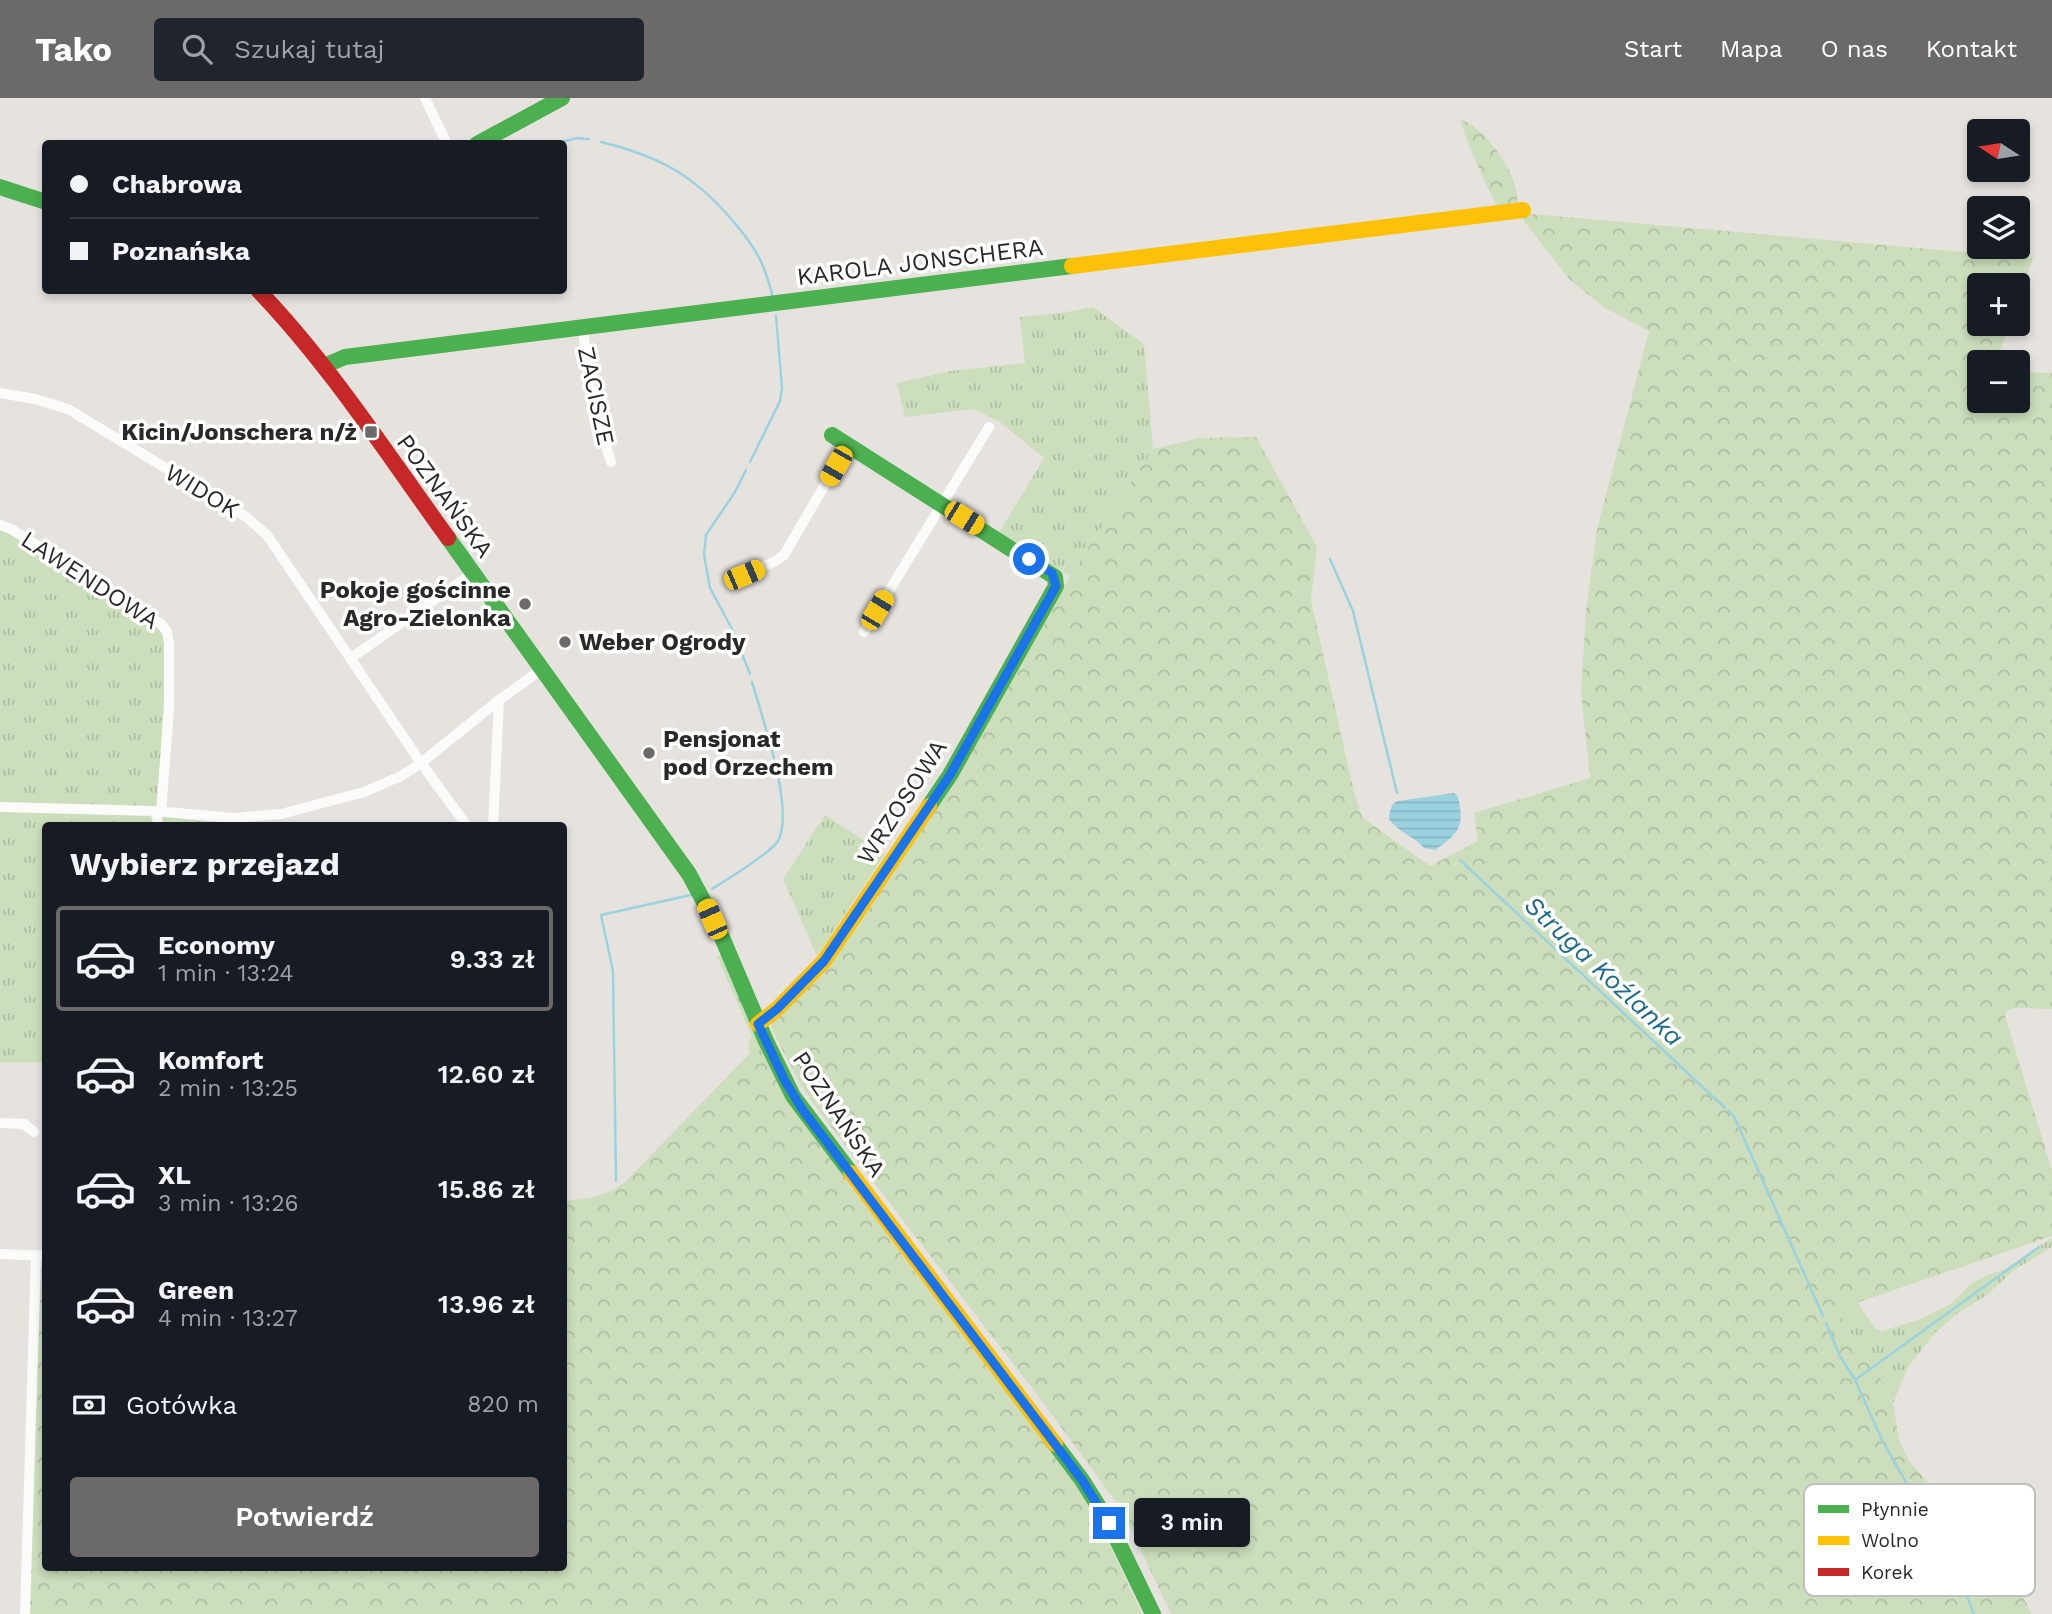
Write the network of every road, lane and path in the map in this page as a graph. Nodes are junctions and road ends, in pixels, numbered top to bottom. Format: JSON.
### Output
{"nodes":[{"id":1,"x":425,"y":98,"type":"edge"},
{"id":2,"x":562,"y":98,"type":"edge"},
{"id":3,"x":445,"y":140,"type":"edge"},
{"id":4,"x":484,"y":140,"type":"edge"},
{"id":5,"x":0,"y":187,"type":"edge"},
{"id":6,"x":42,"y":200,"type":"edge"},
{"id":7,"x":1523,"y":210,"type":"dead end"},
{"id":8,"x":266,"y":294,"type":"edge"},
{"id":9,"x":583,"y":329,"type":"junction"},
{"id":10,"x":324,"y":366,"type":"junction"},
{"id":11,"x":0,"y":393,"type":"edge"},
{"id":12,"x":989,"y":427,"type":"dead end"},
{"id":13,"x":832,"y":435,"type":"dead end"},
{"id":14,"x":848,"y":445,"type":"junction"},
{"id":15,"x":611,"y":462,"type":"dead end"},
{"id":16,"x":942,"y":504,"type":"junction"},
{"id":17,"x":0,"y":524,"type":"edge"},
{"id":18,"x":473,"y":573,"type":"junction"},
{"id":19,"x":744,"y":575,"type":"dead end"},
{"id":20,"x":864,"y":632,"type":"dead end"},
{"id":21,"x":351,"y":658,"type":"junction"},
{"id":22,"x":542,"y":669,"type":"junction"},
{"id":23,"x":499,"y":700,"type":"junction"},
{"id":24,"x":421,"y":763,"type":"junction"},
{"id":25,"x":0,"y":807,"type":"edge"},
{"id":26,"x":158,"y":811,"type":"junction"},
{"id":27,"x":159,"y":822,"type":"edge"},
{"id":28,"x":464,"y":822,"type":"edge"},
{"id":29,"x":493,"y":822,"type":"edge"},
{"id":30,"x":758,"y":1024,"type":"junction"},
{"id":31,"x":0,"y":1123,"type":"edge"},
{"id":32,"x":34,"y":1132,"type":"dead end"},
{"id":33,"x":0,"y":1255,"type":"edge"},
{"id":34,"x":41,"y":1255,"type":"edge"},
{"id":35,"x":25,"y":1614,"type":"edge"},
{"id":36,"x":1153,"y":1614,"type":"edge"}],
"edges":[{"from":1,"to":3,"type":"street"},
{"from":2,"to":4,"type":"street"},
{"from":5,"to":6,"type":"street"},
{"from":7,"to":9,"type":"street","name":"KAROLA JONSCHERA"},
{"from":8,"to":10,"type":"street","name":"POZNAŃSKA"},
{"from":9,"to":10,"type":"street","name":"KAROLA JONSCHERA"},
{"from":9,"to":15,"type":"street","name":"ZACISZE"},
{"from":10,"to":18,"type":"street","name":"POZNAŃSKA"},
{"from":11,"to":21,"type":"street","name":"WIDOK"},
{"from":12,"to":16,"type":"street"},
{"from":13,"to":14,"type":"street"},
{"from":14,"to":16,"type":"street"},
{"from":14,"to":19,"type":"street"},
{"from":16,"to":20,"type":"street"},
{"from":16,"to":30,"type":"street","name":"WRZOSOWA"},
{"from":17,"to":26,"type":"street","name":"LAWENDOWA"},
{"from":18,"to":21,"type":"street"},
{"from":18,"to":22,"type":"street","name":"POZNAŃSKA"},
{"from":21,"to":24,"type":"street","name":"WIDOK"},
{"from":22,"to":23,"type":"street"},
{"from":22,"to":30,"type":"street","name":"POZNAŃSKA"},
{"from":23,"to":24,"type":"street"},
{"from":23,"to":29,"type":"street"},
{"from":24,"to":26,"type":"street"},
{"from":24,"to":28,"type":"street","name":"WIDOK"},
{"from":25,"to":26,"type":"street"},
{"from":26,"to":27,"type":"street","name":"LAWENDOWA"},
{"from":30,"to":36,"type":"street","name":"POZNAŃSKA"},
{"from":31,"to":32,"type":"street"},
{"from":33,"to":34,"type":"street"},
{"from":34,"to":35,"type":"street"}]}
